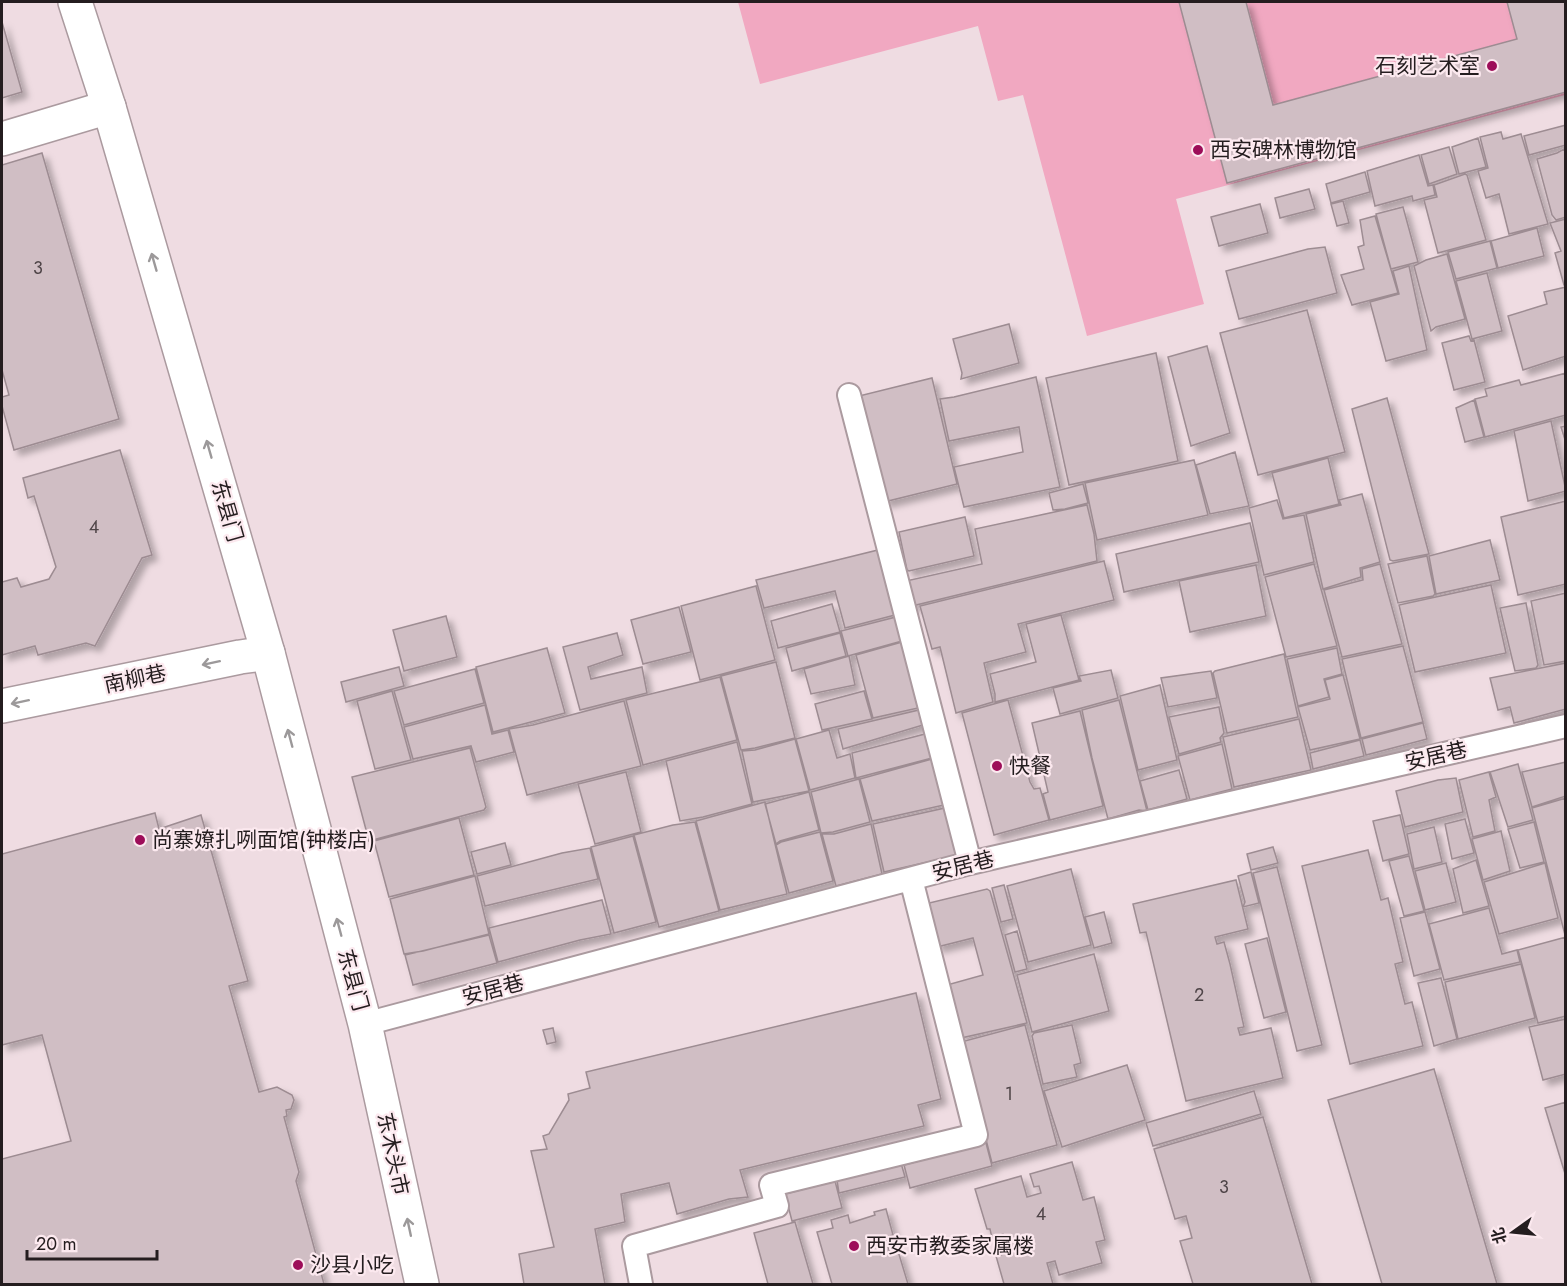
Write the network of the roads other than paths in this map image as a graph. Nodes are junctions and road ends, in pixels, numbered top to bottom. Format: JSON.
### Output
{"nodes":[{"id":1,"x":75,"y":2,"type":"edge"},
{"id":2,"x":109,"y":107,"type":"junction"},
{"id":3,"x":2,"y":139,"type":"edge"},
{"id":4,"x":849,"y":395,"type":"dead end"},
{"id":5,"x":268,"y":653,"type":"junction"},
{"id":6,"x":2,"y":706,"type":"edge"},
{"id":7,"x":1566,"y":726,"type":"edge"},
{"id":8,"x":970,"y":863,"type":"junction"},
{"id":9,"x":911,"y":879,"type":"junction"},
{"id":10,"x":365,"y":1024,"type":"junction"},
{"id":11,"x":422,"y":1284,"type":"edge"},
{"id":12,"x":641,"y":1284,"type":"edge"}],
"edges":[{"from":1,"to":2,"type":"street","name":"东县门"},
{"from":2,"to":3,"type":"street"},
{"from":5,"to":2,"type":"street","name":"东县门","one_way":true},
{"from":4,"to":8,"type":"lane"},
{"from":5,"to":6,"type":"street","name":"南柳巷","one_way":true},
{"from":10,"to":5,"type":"street","name":"东县门","one_way":true},
{"from":7,"to":8,"type":"lane","name":"安居巷"},
{"from":8,"to":9,"type":"lane","name":"安居巷"},
{"from":9,"to":10,"type":"lane","name":"安居巷"},
{"from":9,"to":12,"type":"lane"},
{"from":11,"to":10,"type":"street","name":"东木头市","one_way":true}]}
